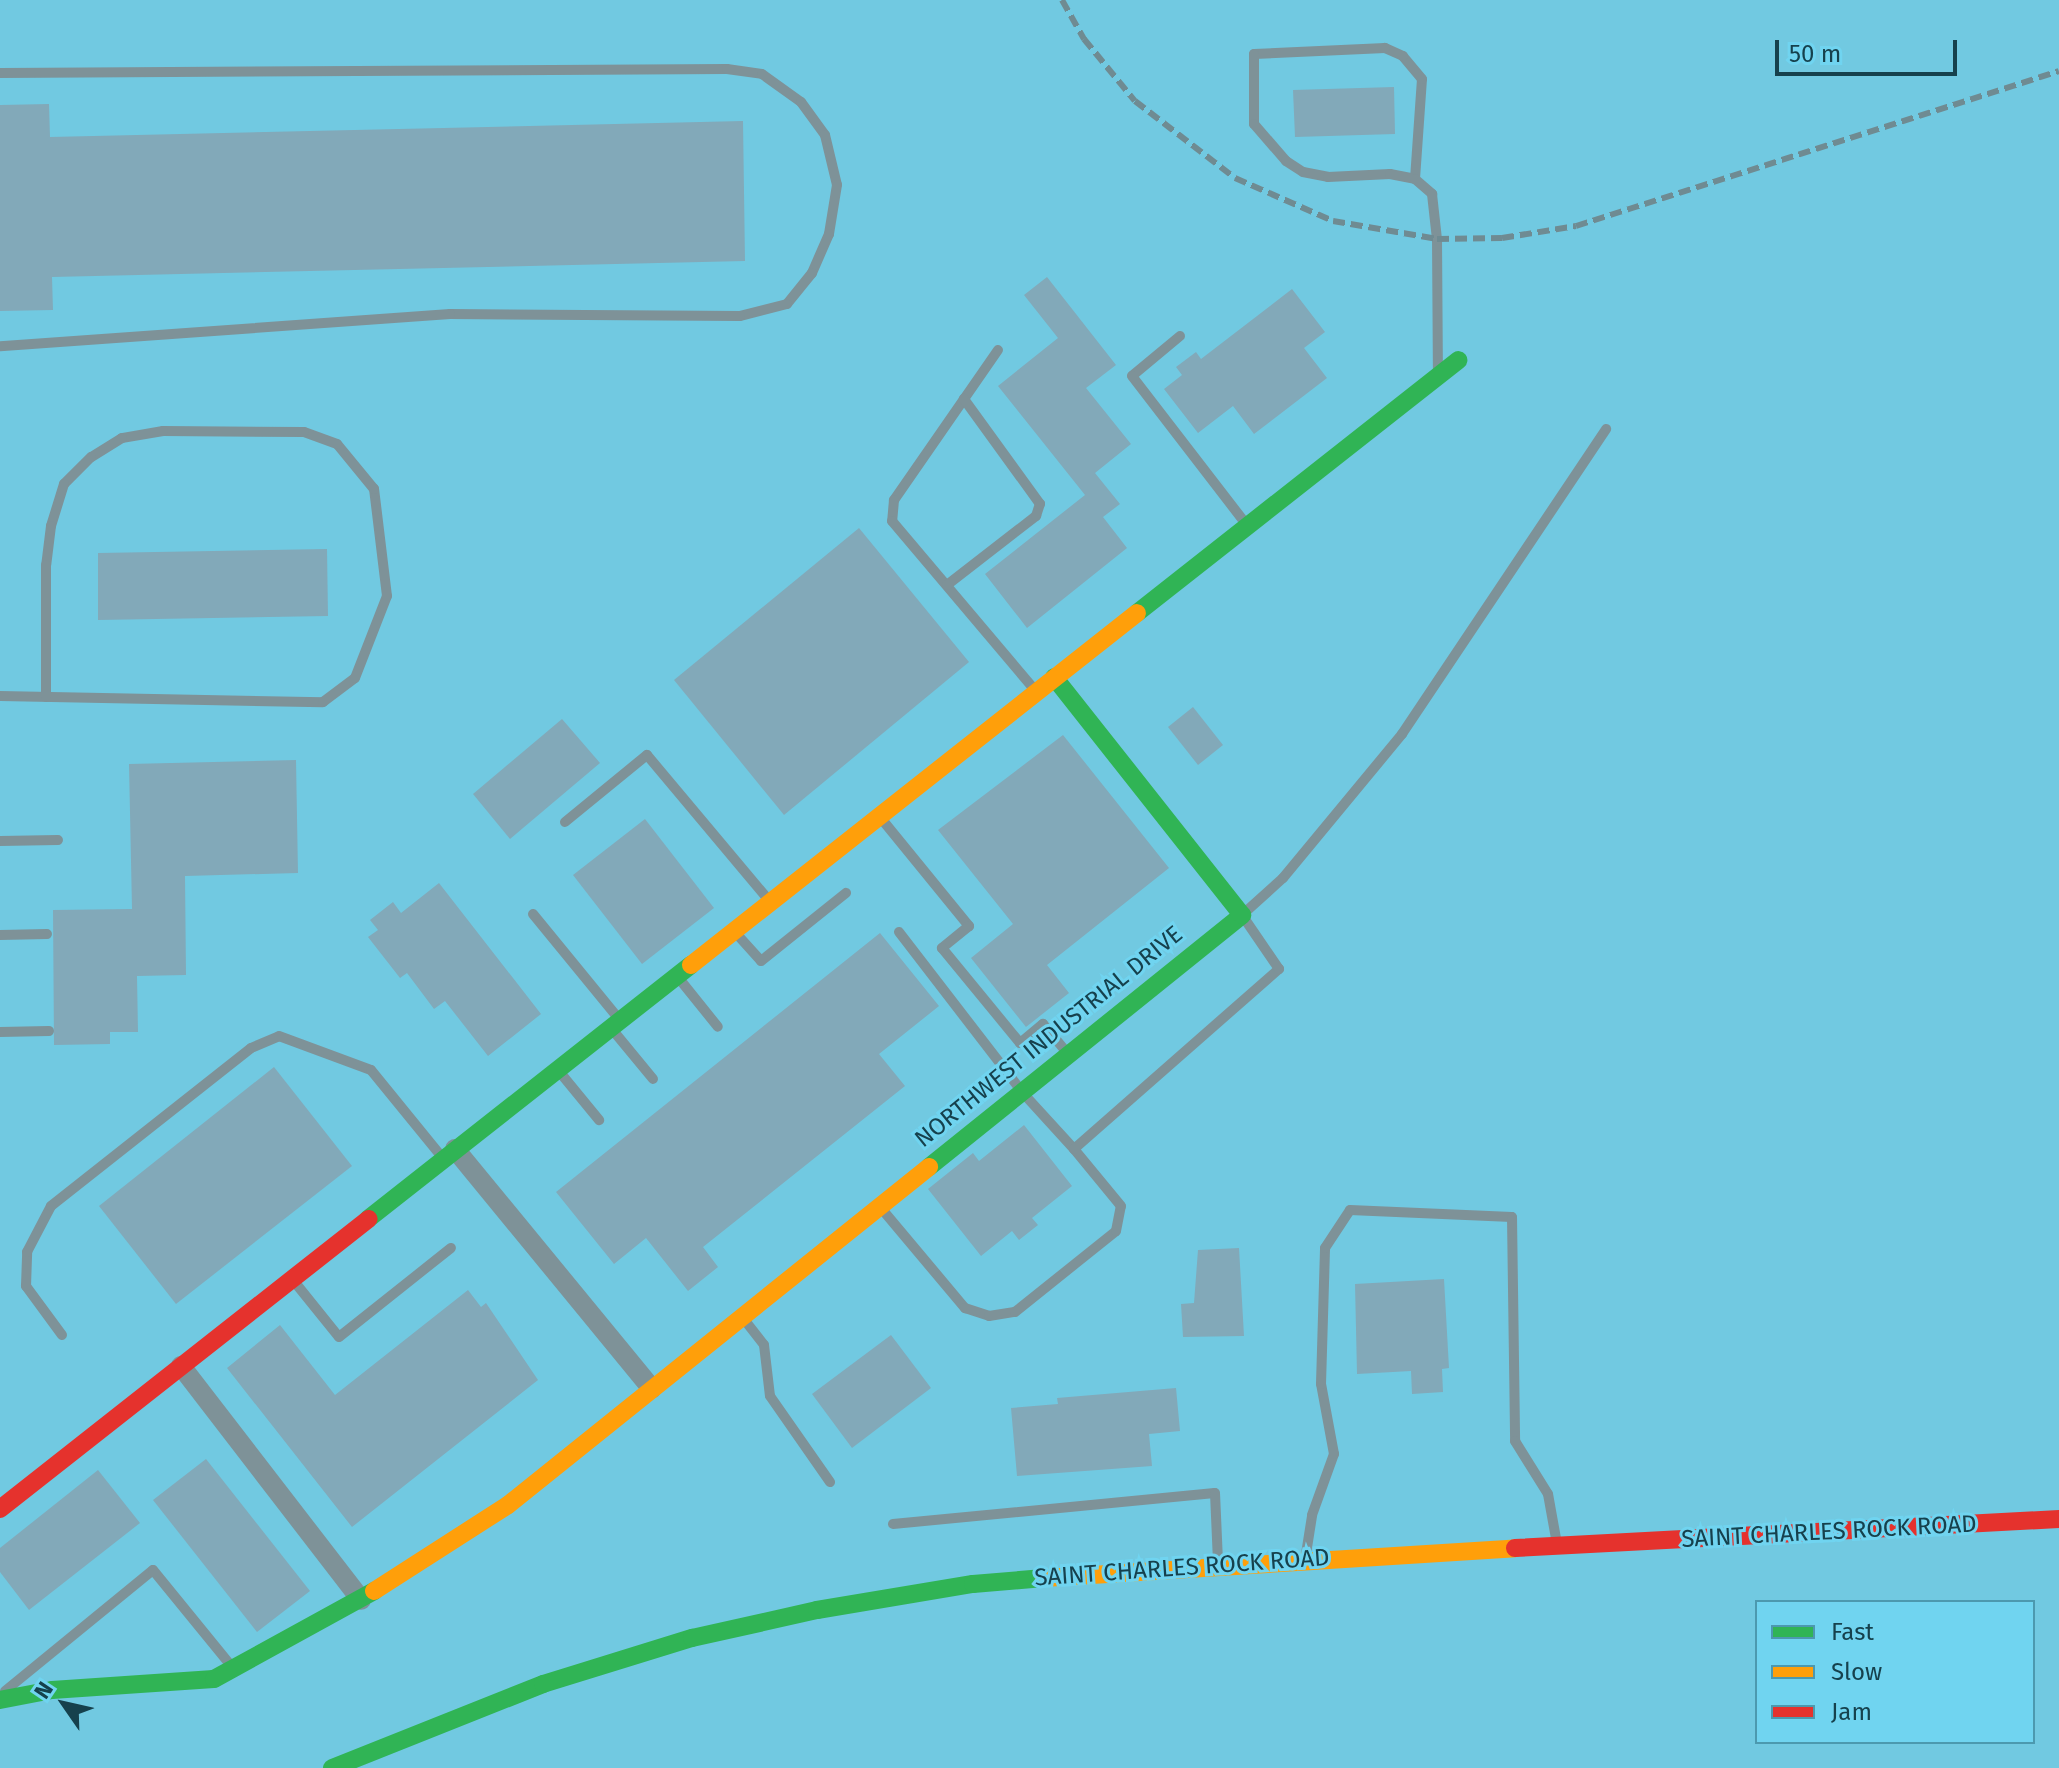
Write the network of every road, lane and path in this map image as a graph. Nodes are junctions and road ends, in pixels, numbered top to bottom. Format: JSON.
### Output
{"nodes":[{"id":1,"x":0,"y":73,"type":"edge"},
{"id":2,"x":1415,"y":179,"type":"junction"},
{"id":3,"x":1180,"y":336,"type":"dead end"},
{"id":4,"x":0,"y":346,"type":"edge"},
{"id":5,"x":998,"y":350,"type":"dead end"},
{"id":6,"x":1458,"y":360,"type":"dead end"},
{"id":7,"x":1438,"y":375,"type":"junction"},
{"id":8,"x":964,"y":399,"type":"junction"},
{"id":9,"x":1606,"y":429,"type":"dead end"},
{"id":10,"x":1247,"y":525,"type":"junction"},
{"id":11,"x":947,"y":585,"type":"junction"},
{"id":12,"x":1054,"y":677,"type":"junction"},
{"id":13,"x":1036,"y":691,"type":"junction"},
{"id":14,"x":0,"y":696,"type":"edge"},
{"id":15,"x":46,"y":697,"type":"junction"},
{"id":16,"x":878,"y":815,"type":"junction"},
{"id":17,"x":565,"y":822,"type":"dead end"},
{"id":18,"x":58,"y":840,"type":"dead end"},
{"id":19,"x":0,"y":841,"type":"edge"},
{"id":20,"x":846,"y":893,"type":"dead end"},
{"id":21,"x":770,"y":901,"type":"junction"},
{"id":22,"x":533,"y":914,"type":"dead end"},
{"id":23,"x":1242,"y":915,"type":"junction"},
{"id":24,"x":733,"y":930,"type":"junction"},
{"id":25,"x":899,"y":932,"type":"dead end"},
{"id":26,"x":47,"y":934,"type":"dead end"},
{"id":27,"x":0,"y":935,"type":"edge"},
{"id":28,"x":676,"y":975,"type":"junction"},
{"id":29,"x":614,"y":1023,"type":"junction"},
{"id":30,"x":718,"y":1027,"type":"dead end"},
{"id":31,"x":49,"y":1031,"type":"dead end"},
{"id":32,"x":0,"y":1032,"type":"edge"},
{"id":33,"x":1069,"y":1055,"type":"junction"},
{"id":34,"x":557,"y":1069,"type":"junction"},
{"id":35,"x":653,"y":1079,"type":"dead end"},
{"id":36,"x":1022,"y":1092,"type":"junction"},
{"id":37,"x":599,"y":1120,"type":"dead end"},
{"id":38,"x":1074,"y":1149,"type":"junction"},
{"id":39,"x":449,"y":1154,"type":"junction"},
{"id":40,"x":880,"y":1206,"type":"junction"},
{"id":41,"x":451,"y":1248,"type":"dead end"},
{"id":42,"x":292,"y":1279,"type":"junction"},
{"id":43,"x":742,"y":1316,"type":"junction"},
{"id":44,"x":62,"y":1335,"type":"dead end"},
{"id":45,"x":181,"y":1366,"type":"junction"},
{"id":46,"x":652,"y":1389,"type":"junction"},
{"id":47,"x":830,"y":1482,"type":"dead end"},
{"id":48,"x":0,"y":1509,"type":"edge"},
{"id":49,"x":2059,"y":1519,"type":"edge"},
{"id":50,"x":893,"y":1524,"type":"dead end"},
{"id":51,"x":1558,"y":1547,"type":"junction"},
{"id":52,"x":1305,"y":1560,"type":"junction"},
{"id":53,"x":1218,"y":1564,"type":"junction"},
{"id":54,"x":361,"y":1600,"type":"junction"},
{"id":55,"x":234,"y":1669,"type":"junction"},
{"id":56,"x":0,"y":1697,"type":"edge"},
{"id":57,"x":332,"y":1768,"type":"edge"}],
"edges":[{"from":1,"to":4,"type":"lane"},
{"from":2,"to":2,"type":"lane"},
{"from":2,"to":7,"type":"lane"},
{"from":3,"to":10,"type":"lane"},
{"from":5,"to":8,"type":"lane"},
{"from":6,"to":7,"type":"street"},
{"from":7,"to":10,"type":"street"},
{"from":8,"to":11,"type":"lane"},
{"from":8,"to":11,"type":"lane"},
{"from":9,"to":23,"type":"lane"},
{"from":10,"to":12,"type":"street"},
{"from":11,"to":13,"type":"lane"},
{"from":12,"to":13,"type":"street"},
{"from":12,"to":23,"type":"street"},
{"from":13,"to":16,"type":"street"},
{"from":14,"to":15,"type":"lane"},
{"from":15,"to":15,"type":"lane"},
{"from":16,"to":21,"type":"street"},
{"from":16,"to":33,"type":"lane"},
{"from":17,"to":21,"type":"lane"},
{"from":18,"to":19,"type":"lane"},
{"from":20,"to":24,"type":"lane"},
{"from":21,"to":24,"type":"street"},
{"from":22,"to":29,"type":"lane"},
{"from":23,"to":33,"type":"street","name":"NORTHWEST INDUSTRIAL DRIVE"},
{"from":23,"to":38,"type":"lane"},
{"from":24,"to":28,"type":"street"},
{"from":25,"to":36,"type":"lane"},
{"from":26,"to":27,"type":"lane"},
{"from":28,"to":29,"type":"street"},
{"from":28,"to":30,"type":"lane"},
{"from":29,"to":34,"type":"street"},
{"from":29,"to":35,"type":"lane"},
{"from":31,"to":32,"type":"lane"},
{"from":33,"to":36,"type":"street","name":"NORTHWEST INDUSTRIAL DRIVE"},
{"from":34,"to":37,"type":"lane"},
{"from":34,"to":39,"type":"street"},
{"from":36,"to":38,"type":"lane"},
{"from":36,"to":40,"type":"street","name":"NORTHWEST INDUSTRIAL DRIVE"},
{"from":38,"to":40,"type":"lane"},
{"from":39,"to":42,"type":"street"},
{"from":39,"to":44,"type":"lane"},
{"from":39,"to":46,"type":"street"},
{"from":40,"to":43,"type":"street","name":"NORTHWEST INDUSTRIAL DRIVE"},
{"from":41,"to":42,"type":"lane"},
{"from":42,"to":45,"type":"street"},
{"from":43,"to":46,"type":"street","name":"NORTHWEST INDUSTRIAL DRIVE"},
{"from":43,"to":47,"type":"lane"},
{"from":45,"to":48,"type":"street"},
{"from":45,"to":54,"type":"street"},
{"from":46,"to":54,"type":"street","name":"NORTHWEST INDUSTRIAL DRIVE"},
{"from":49,"to":51,"type":"street","name":"SAINT CHARLES ROCK ROAD"},
{"from":50,"to":53,"type":"lane"},
{"from":51,"to":52,"type":"street","name":"SAINT CHARLES ROCK ROAD"},
{"from":51,"to":52,"type":"lane"},
{"from":52,"to":53,"type":"street","name":"SAINT CHARLES ROCK ROAD"},
{"from":53,"to":57,"type":"street","name":"SAINT CHARLES ROCK ROAD"},
{"from":54,"to":55,"type":"street","name":"NORTHWEST INDUSTRIAL DRIVE"},
{"from":55,"to":56,"type":"street","name":"NORTHWEST INDUSTRIAL DRIVE"},
{"from":55,"to":56,"type":"lane"}]}
